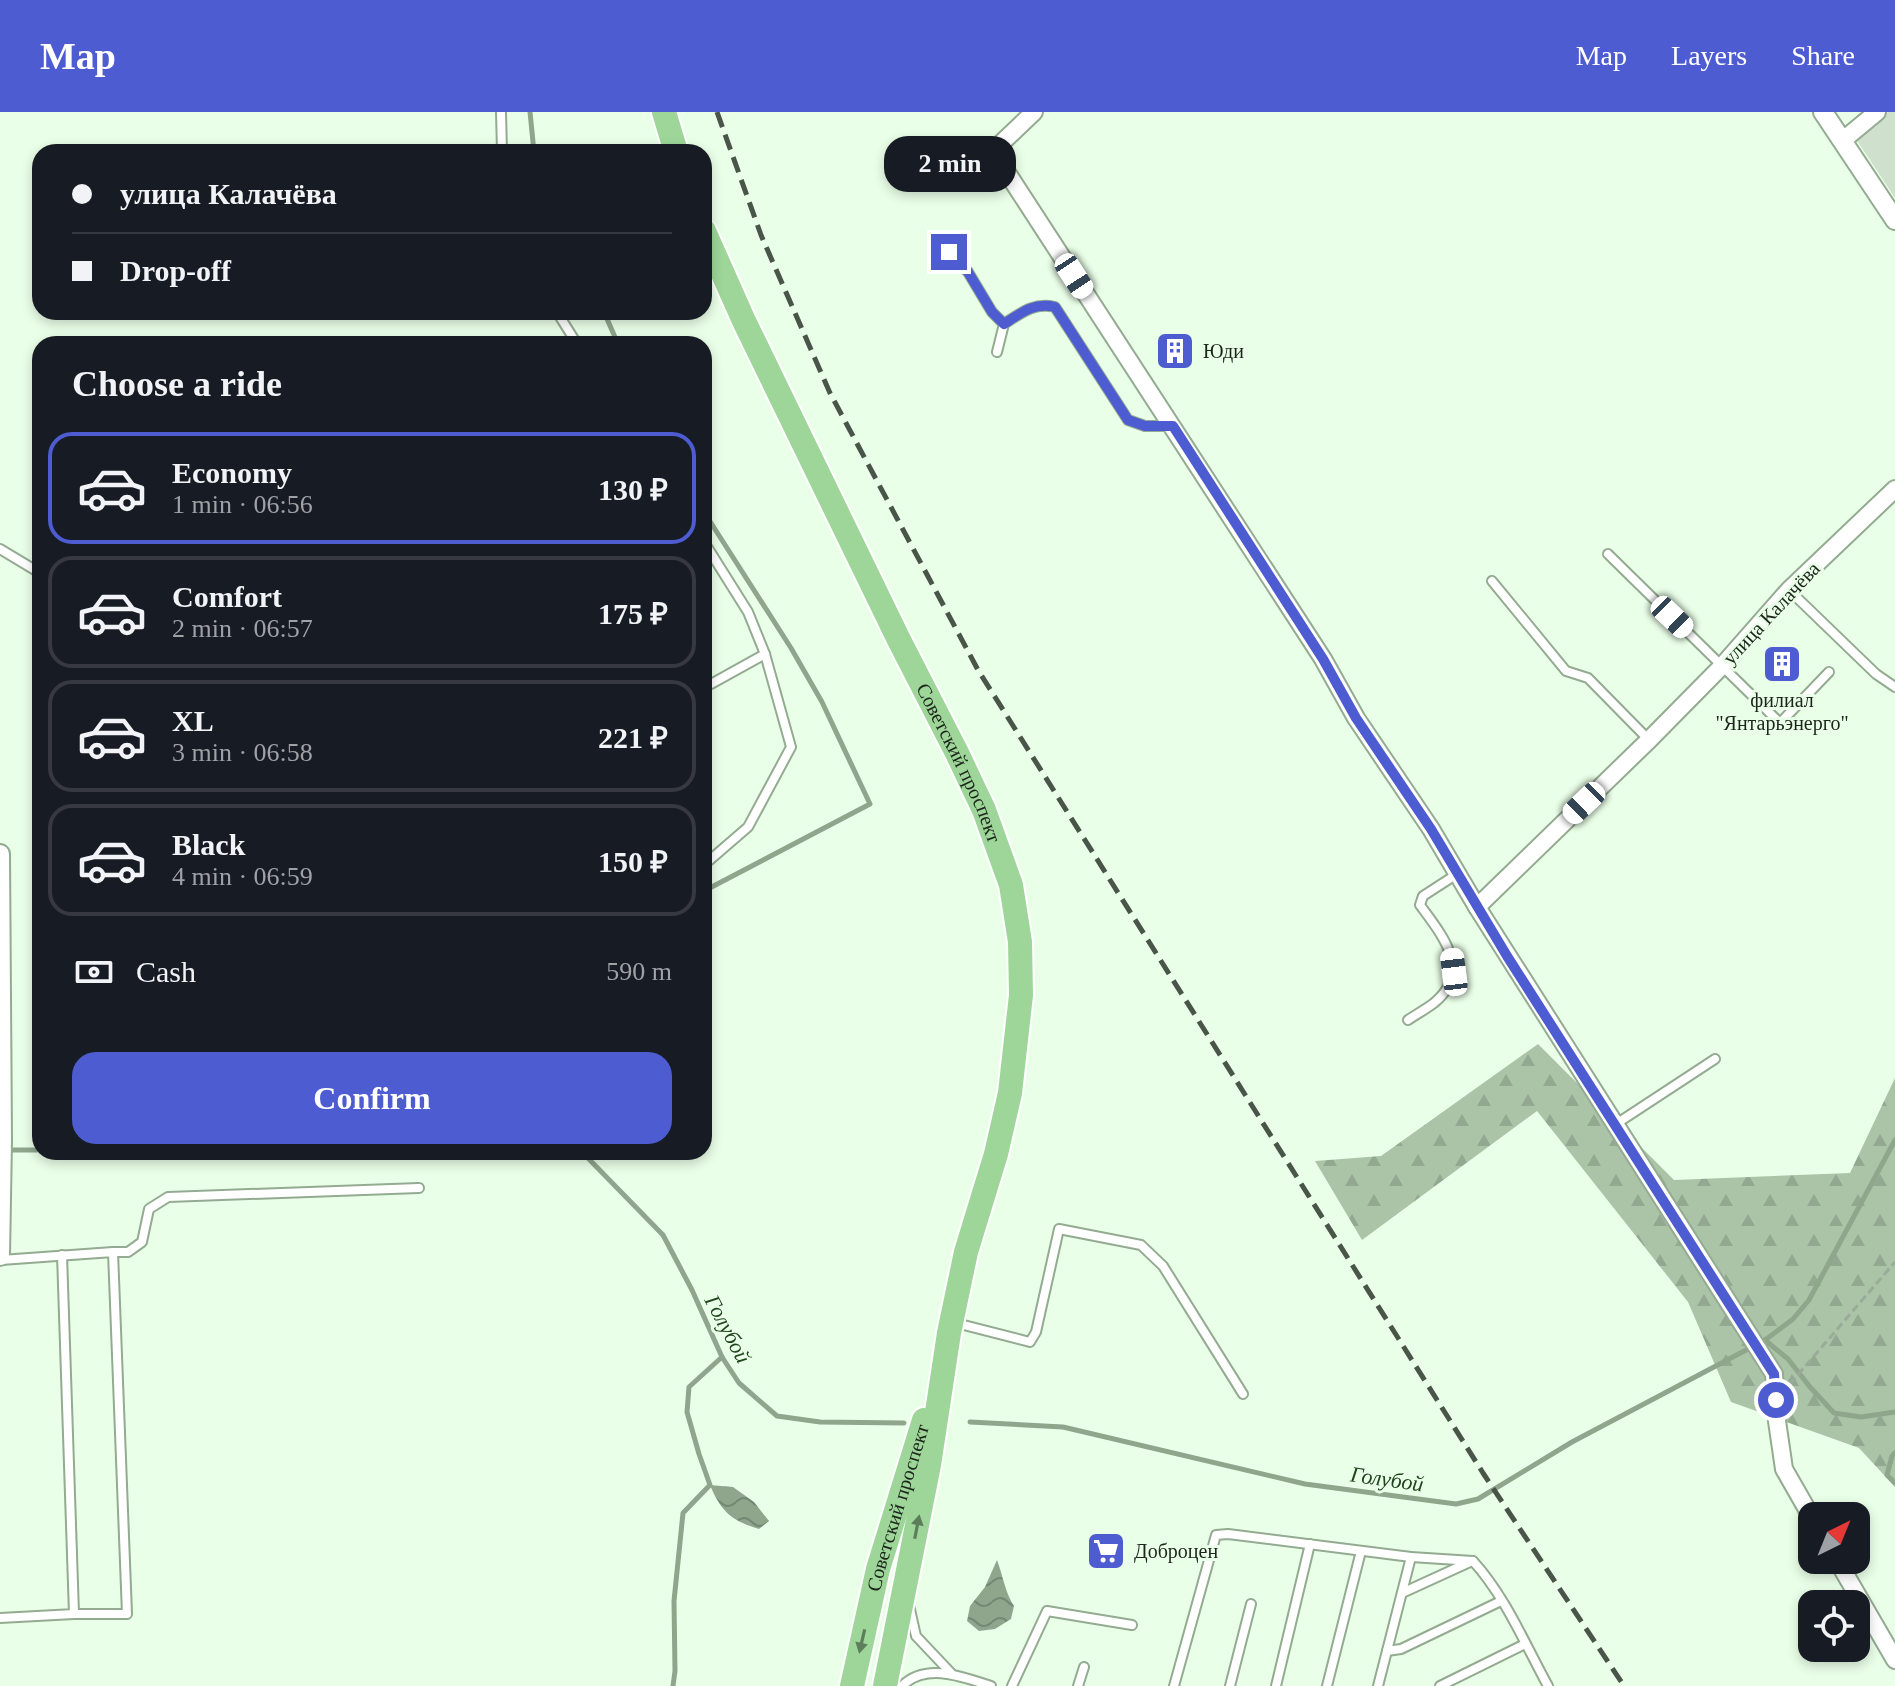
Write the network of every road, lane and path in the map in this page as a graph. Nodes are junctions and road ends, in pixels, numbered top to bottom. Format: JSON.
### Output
{"nodes":[{"id":1,"x":501,"y":112,"type":"edge"},
{"id":2,"x":664,"y":112,"type":"edge"},
{"id":3,"x":1034,"y":112,"type":"edge"},
{"id":4,"x":1823,"y":112,"type":"edge"},
{"id":5,"x":1877,"y":112,"type":"edge"},
{"id":6,"x":1842,"y":141,"type":"junction"},
{"id":7,"x":502,"y":144,"type":"edge"},
{"id":8,"x":674,"y":144,"type":"edge"},
{"id":9,"x":1895,"y":220,"type":"edge"},
{"id":10,"x":712,"y":249,"type":"edge"},
{"id":11,"x":949,"y":252,"type":"dead end"},
{"id":12,"x":1004,"y":324,"type":"junction"},
{"id":13,"x":997,"y":352,"type":"dead end"},
{"id":14,"x":1173,"y":426,"type":"junction"},
{"id":15,"x":1895,"y":489,"type":"edge"},
{"id":16,"x":0,"y":549,"type":"edge"},
{"id":17,"x":1608,"y":554,"type":"dead end"},
{"id":18,"x":712,"y":555,"type":"edge"},
{"id":19,"x":32,"y":568,"type":"edge"},
{"id":20,"x":1492,"y":581,"type":"dead end"},
{"id":21,"x":1789,"y":590,"type":"junction"},
{"id":22,"x":765,"y":654,"type":"junction"},
{"id":23,"x":1722,"y":666,"type":"junction"},
{"id":24,"x":1829,"y":672,"type":"dead end"},
{"id":25,"x":712,"y":683,"type":"edge"},
{"id":26,"x":1895,"y":687,"type":"edge"},
{"id":27,"x":1649,"y":740,"type":"junction"},
{"id":28,"x":0,"y":854,"type":"edge"},
{"id":29,"x":712,"y":858,"type":"edge"},
{"id":30,"x":1457,"y":874,"type":"junction"},
{"id":31,"x":1477,"y":907,"type":"junction"},
{"id":32,"x":1408,"y":1020,"type":"dead end"},
{"id":33,"x":1715,"y":1059,"type":"dead end"},
{"id":34,"x":1614,"y":1125,"type":"junction"},
{"id":35,"x":2,"y":1140,"type":"edge"},
{"id":36,"x":2,"y":1159,"type":"edge"},
{"id":37,"x":419,"y":1188,"type":"dead end"},
{"id":38,"x":113,"y":1252,"type":"junction"},
{"id":39,"x":62,"y":1255,"type":"junction"},
{"id":40,"x":0,"y":1258,"type":"edge"},
{"id":41,"x":1895,"y":1262,"type":"edge"},
{"id":42,"x":950,"y":1328,"type":"junction"},
{"id":43,"x":1243,"y":1394,"type":"dead end"},
{"id":44,"x":1776,"y":1400,"type":"junction"},
{"id":45,"x":1803,"y":1502,"type":"edge"},
{"id":46,"x":1310,"y":1544,"type":"junction"},
{"id":47,"x":1361,"y":1551,"type":"junction"},
{"id":48,"x":1411,"y":1557,"type":"junction"},
{"id":49,"x":1473,"y":1561,"type":"junction"},
{"id":50,"x":1845,"y":1574,"type":"edge"},
{"id":51,"x":905,"y":1588,"type":"junction"},
{"id":52,"x":1402,"y":1593,"type":"junction"},
{"id":53,"x":1501,"y":1601,"type":"junction"},
{"id":54,"x":1251,"y":1604,"type":"dead end"},
{"id":55,"x":74,"y":1614,"type":"junction"},
{"id":56,"x":0,"y":1618,"type":"edge"},
{"id":57,"x":1132,"y":1625,"type":"dead end"},
{"id":58,"x":1525,"y":1644,"type":"junction"},
{"id":59,"x":1387,"y":1651,"type":"junction"},
{"id":60,"x":1895,"y":1660,"type":"edge"},
{"id":61,"x":1084,"y":1667,"type":"dead end"},
{"id":62,"x":951,"y":1673,"type":"junction"},
{"id":63,"x":852,"y":1686,"type":"edge"},
{"id":64,"x":885,"y":1686,"type":"edge"},
{"id":65,"x":902,"y":1686,"type":"edge"},
{"id":66,"x":991,"y":1686,"type":"edge"},
{"id":67,"x":1012,"y":1686,"type":"edge"},
{"id":68,"x":1078,"y":1686,"type":"edge"},
{"id":69,"x":1174,"y":1686,"type":"edge"},
{"id":70,"x":1230,"y":1686,"type":"edge"},
{"id":71,"x":1276,"y":1686,"type":"edge"},
{"id":72,"x":1327,"y":1686,"type":"edge"},
{"id":73,"x":1378,"y":1686,"type":"edge"},
{"id":74,"x":1440,"y":1686,"type":"edge"},
{"id":75,"x":1548,"y":1686,"type":"edge"}],
"edges":[{"from":1,"to":7,"type":"lane"},
{"from":2,"to":8,"type":"main road"},
{"from":3,"to":14,"type":"street"},
{"from":4,"to":6,"type":"street"},
{"from":5,"to":6,"type":"street"},
{"from":6,"to":9,"type":"street"},
{"from":10,"to":42,"type":"main road","name":"Советский проспект"},
{"from":11,"to":12,"type":"lane"},
{"from":12,"to":13,"type":"lane"},
{"from":12,"to":14,"type":"lane"},
{"from":14,"to":30,"type":"street"},
{"from":15,"to":21,"type":"street","name":"улица Калачёва"},
{"from":16,"to":19,"type":"lane"},
{"from":17,"to":23,"type":"lane"},
{"from":18,"to":22,"type":"lane"},
{"from":20,"to":27,"type":"lane"},
{"from":21,"to":23,"type":"street","name":"улица Калачёва"},
{"from":21,"to":26,"type":"lane"},
{"from":22,"to":25,"type":"lane"},
{"from":22,"to":29,"type":"lane"},
{"from":23,"to":24,"type":"lane"},
{"from":23,"to":27,"type":"street","name":"улица Калачёва"},
{"from":27,"to":31,"type":"street","name":"улица Калачёва"},
{"from":28,"to":35,"type":"street"},
{"from":30,"to":31,"type":"street"},
{"from":30,"to":32,"type":"lane"},
{"from":31,"to":34,"type":"street"},
{"from":33,"to":34,"type":"lane"},
{"from":34,"to":44,"type":"street"},
{"from":35,"to":36,"type":"street"},
{"from":36,"to":40,"type":"street"},
{"from":37,"to":38,"type":"lane"},
{"from":38,"to":39,"type":"lane"},
{"from":38,"to":55,"type":"lane"},
{"from":39,"to":40,"type":"lane"},
{"from":39,"to":55,"type":"lane"},
{"from":41,"to":44,"type":"path"},
{"from":42,"to":43,"type":"lane"},
{"from":51,"to":42,"type":"main road","name":"Советский проспект","one_way":true},
{"from":42,"to":63,"type":"main road","name":"Советский проспект","one_way":true},
{"from":44,"to":45,"type":"street"},
{"from":46,"to":47,"type":"lane"},
{"from":46,"to":69,"type":"lane"},
{"from":46,"to":71,"type":"lane"},
{"from":47,"to":48,"type":"lane"},
{"from":47,"to":72,"type":"lane"},
{"from":48,"to":49,"type":"lane"},
{"from":48,"to":52,"type":"lane"},
{"from":49,"to":52,"type":"lane"},
{"from":49,"to":53,"type":"lane"},
{"from":50,"to":60,"type":"street"},
{"from":51,"to":62,"type":"lane"},
{"from":51,"to":64,"type":"main road","name":"Советский проспект"},
{"from":52,"to":59,"type":"lane"},
{"from":53,"to":58,"type":"lane"},
{"from":53,"to":59,"type":"lane"},
{"from":54,"to":70,"type":"lane"},
{"from":55,"to":56,"type":"lane"},
{"from":57,"to":67,"type":"lane"},
{"from":58,"to":74,"type":"lane"},
{"from":58,"to":75,"type":"lane"},
{"from":59,"to":73,"type":"lane"},
{"from":61,"to":68,"type":"lane"},
{"from":62,"to":65,"type":"lane"},
{"from":62,"to":66,"type":"lane"}]}
